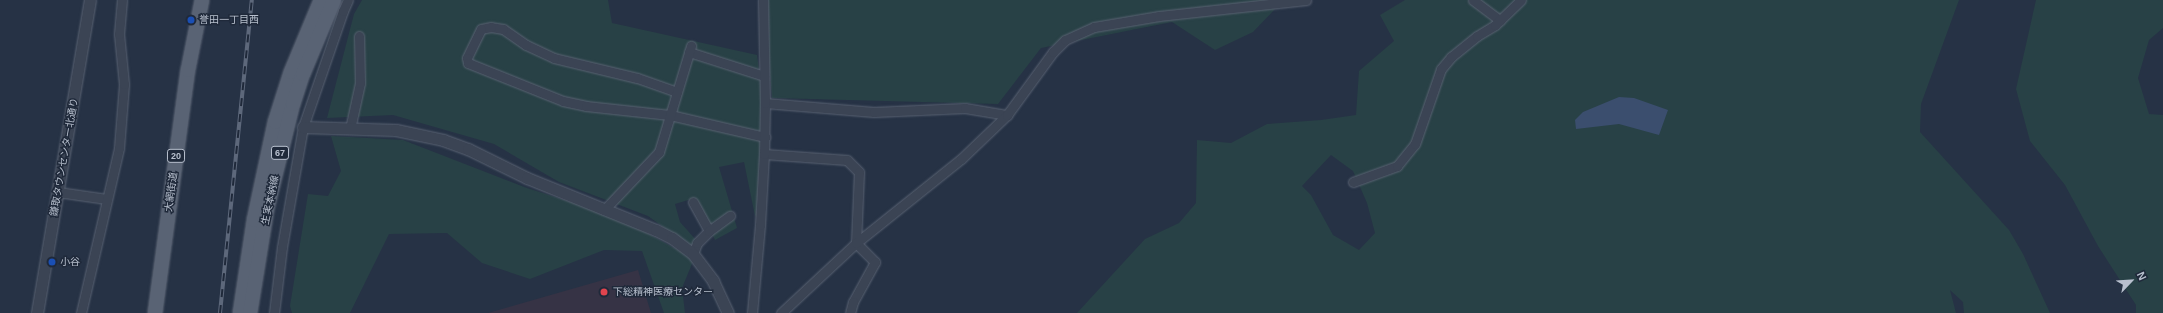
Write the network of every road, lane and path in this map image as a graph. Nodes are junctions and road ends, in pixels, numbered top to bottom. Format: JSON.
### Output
{"nodes":[{"id":1,"x":90,"y":0,"type":"edge"},
{"id":2,"x":122,"y":0,"type":"edge"},
{"id":3,"x":202,"y":0,"type":"edge"},
{"id":4,"x":321,"y":0,"type":"edge"},
{"id":5,"x":334,"y":0,"type":"edge"},
{"id":6,"x":348,"y":0,"type":"edge"},
{"id":7,"x":763,"y":0,"type":"edge"},
{"id":8,"x":1306,"y":0,"type":"edge"},
{"id":9,"x":1473,"y":0,"type":"edge"},
{"id":10,"x":1522,"y":0,"type":"edge"},
{"id":11,"x":1500,"y":20,"type":"junction"},
{"id":12,"x":359,"y":36,"type":"dead end"},
{"id":13,"x":764,"y":76,"type":"junction"},
{"id":14,"x":677,"y":92,"type":"junction"},
{"id":15,"x":766,"y":103,"type":"junction"},
{"id":16,"x":1007,"y":115,"type":"junction"},
{"id":17,"x":670,"y":116,"type":"junction"},
{"id":18,"x":303,"y":127,"type":"junction"},
{"id":19,"x":350,"y":129,"type":"junction"},
{"id":20,"x":764,"y":137,"type":"junction"},
{"id":21,"x":764,"y":154,"type":"junction"},
{"id":22,"x":1353,"y":182,"type":"dead end"},
{"id":23,"x":58,"y":192,"type":"junction"},
{"id":24,"x":106,"y":199,"type":"junction"},
{"id":25,"x":693,"y":202,"type":"dead end"},
{"id":26,"x":604,"y":210,"type":"junction"},
{"id":27,"x":730,"y":216,"type":"dead end"},
{"id":28,"x":709,"y":232,"type":"junction"},
{"id":29,"x":856,"y":243,"type":"junction"},
{"id":30,"x":693,"y":254,"type":"junction"},
{"id":31,"x":37,"y":313,"type":"edge"},
{"id":32,"x":81,"y":313,"type":"edge"},
{"id":33,"x":155,"y":313,"type":"edge"},
{"id":34,"x":240,"y":313,"type":"edge"},
{"id":35,"x":250,"y":313,"type":"edge"},
{"id":36,"x":274,"y":313,"type":"edge"},
{"id":37,"x":728,"y":313,"type":"edge"},
{"id":38,"x":752,"y":313,"type":"edge"},
{"id":39,"x":781,"y":313,"type":"edge"},
{"id":40,"x":850,"y":313,"type":"edge"}],
"edges":[{"from":1,"to":23,"type":"street","name":"鎌取タウンセンター北通り"},
{"from":2,"to":24,"type":"street"},
{"from":3,"to":33,"type":"main road","name":"大網街道","number":"20"},
{"from":4,"to":34,"type":"main road","name":"生実本納線","number":"67"},
{"from":5,"to":35,"type":"main road","name":"生実本納線","number":"67"},
{"from":6,"to":18,"type":"street"},
{"from":7,"to":13,"type":"street"},
{"from":8,"to":16,"type":"street"},
{"from":9,"to":11,"type":"street"},
{"from":10,"to":11,"type":"street"},
{"from":11,"to":22,"type":"street"},
{"from":12,"to":19,"type":"street"},
{"from":13,"to":14,"type":"street"},
{"from":13,"to":15,"type":"street"},
{"from":14,"to":17,"type":"street"},
{"from":14,"to":17,"type":"street"},
{"from":15,"to":16,"type":"street"},
{"from":15,"to":20,"type":"street"},
{"from":16,"to":29,"type":"street"},
{"from":17,"to":20,"type":"street"},
{"from":17,"to":26,"type":"street"},
{"from":18,"to":19,"type":"street"},
{"from":18,"to":36,"type":"street"},
{"from":19,"to":26,"type":"street"},
{"from":20,"to":21,"type":"street"},
{"from":21,"to":29,"type":"street"},
{"from":21,"to":38,"type":"street"},
{"from":23,"to":24,"type":"street"},
{"from":23,"to":31,"type":"street","name":"鎌取タウンセンター北通り"},
{"from":24,"to":32,"type":"street"},
{"from":25,"to":28,"type":"street"},
{"from":26,"to":30,"type":"street"},
{"from":27,"to":28,"type":"street"},
{"from":28,"to":30,"type":"street"},
{"from":29,"to":39,"type":"street"},
{"from":29,"to":40,"type":"street"},
{"from":30,"to":37,"type":"street"}]}
